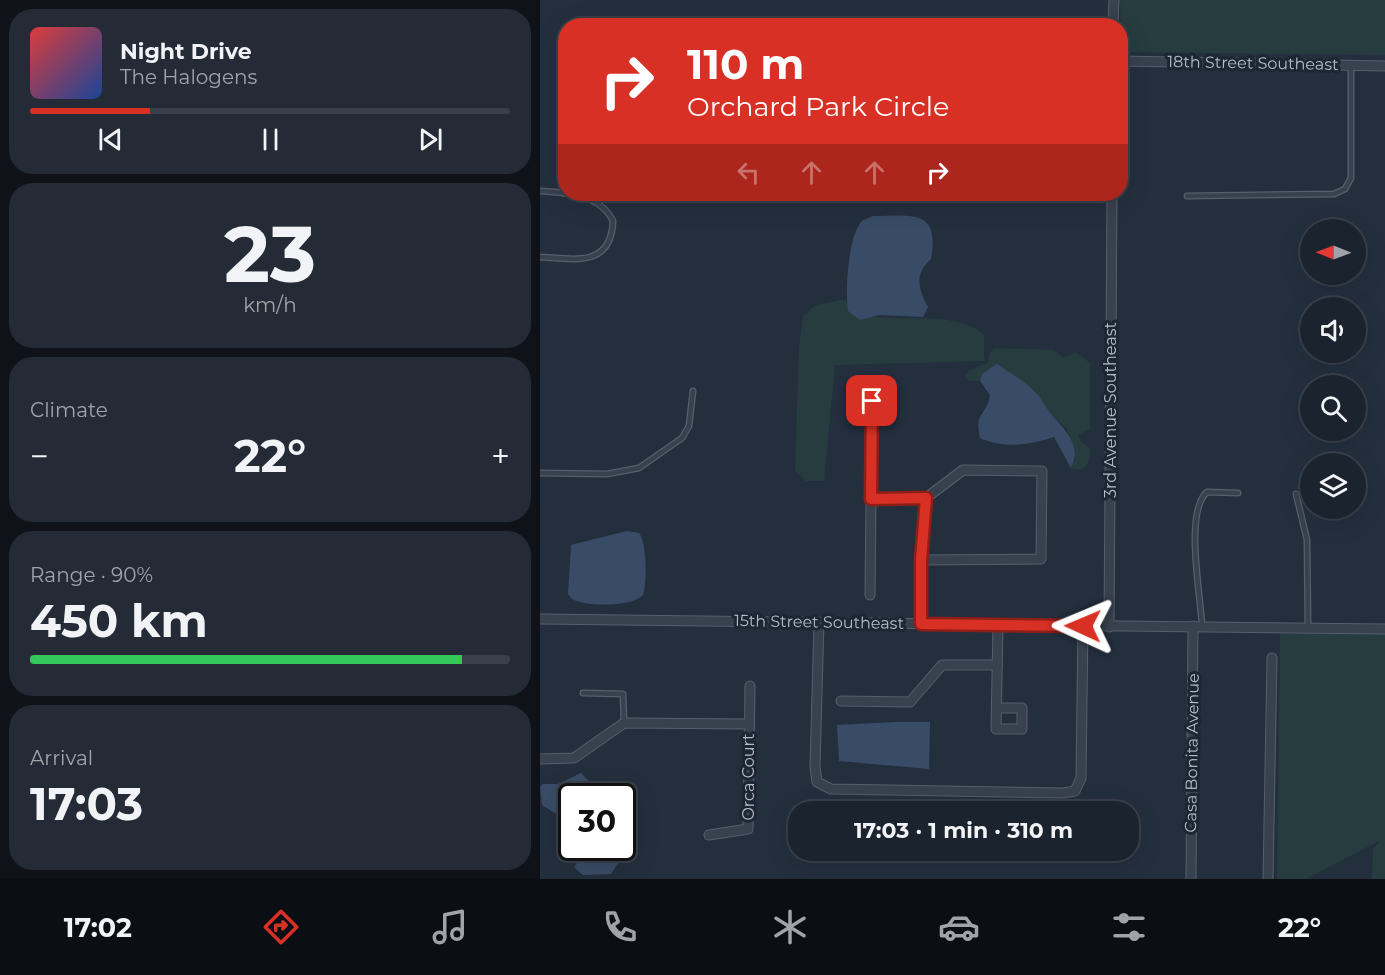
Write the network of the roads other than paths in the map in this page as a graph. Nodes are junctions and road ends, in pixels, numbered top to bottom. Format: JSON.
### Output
{"nodes":[{"id":1,"x":1114,"y":0,"type":"edge"},
{"id":2,"x":1113,"y":18,"type":"edge"},
{"id":3,"x":1128,"y":61,"type":"edge"},
{"id":4,"x":1351,"y":65,"type":"junction"},
{"id":5,"x":1385,"y":66,"type":"edge"},
{"id":6,"x":540,"y":191,"type":"edge"},
{"id":7,"x":558,"y":194,"type":"edge"},
{"id":8,"x":1187,"y":196,"type":"dead end"},
{"id":9,"x":595,"y":201,"type":"edge"},
{"id":10,"x":1112,"y":201,"type":"edge"},
{"id":11,"x":540,"y":257,"type":"edge"},
{"id":12,"x":693,"y":391,"type":"dead end"},
{"id":13,"x":872,"y":401,"type":"dead end"},
{"id":14,"x":540,"y":473,"type":"edge"},
{"id":15,"x":1238,"y":493,"type":"dead end"},
{"id":16,"x":1296,"y":494,"type":"dead end"},
{"id":17,"x":926,"y":498,"type":"junction"},
{"id":18,"x":871,"y":499,"type":"junction"},
{"id":19,"x":921,"y":560,"type":"junction"},
{"id":20,"x":870,"y":595,"type":"dead end"},
{"id":21,"x":540,"y":619,"type":"edge"},
{"id":22,"x":819,"y":622,"type":"junction"},
{"id":23,"x":921,"y":624,"type":"junction"},
{"id":24,"x":998,"y":625,"type":"junction"},
{"id":25,"x":1083,"y":626,"type":"junction"},
{"id":26,"x":1198,"y":626,"type":"junction"},
{"id":27,"x":1109,"y":627,"type":"junction"},
{"id":28,"x":1308,"y":628,"type":"junction"},
{"id":29,"x":1385,"y":630,"type":"edge"},
{"id":30,"x":1272,"y":658,"type":"dead end"},
{"id":31,"x":998,"y":665,"type":"junction"},
{"id":32,"x":750,"y":686,"type":"dead end"},
{"id":33,"x":584,"y":693,"type":"dead end"},
{"id":34,"x":841,"y":701,"type":"dead end"},
{"id":35,"x":997,"y":708,"type":"junction"},
{"id":36,"x":624,"y":723,"type":"junction"},
{"id":37,"x":749,"y":724,"type":"junction"},
{"id":38,"x":540,"y":759,"type":"edge"},
{"id":39,"x":709,"y":835,"type":"dead end"},
{"id":40,"x":1191,"y":879,"type":"edge"},
{"id":41,"x":1268,"y":879,"type":"edge"}],
"edges":[{"from":1,"to":2,"type":"street"},
{"from":3,"to":4,"type":"street","name":"18th Street Southeast"},
{"from":4,"to":5,"type":"street","name":"18th Street Southeast"},
{"from":4,"to":8,"type":"lane"},
{"from":6,"to":7,"type":"lane"},
{"from":9,"to":11,"type":"lane"},
{"from":10,"to":27,"type":"street","name":"3rd Avenue Southeast"},
{"from":12,"to":14,"type":"lane"},
{"from":13,"to":18,"type":"street"},
{"from":15,"to":26,"type":"lane"},
{"from":16,"to":28,"type":"lane"},
{"from":17,"to":18,"type":"street"},
{"from":17,"to":19,"type":"street"},
{"from":17,"to":19,"type":"street"},
{"from":18,"to":20,"type":"street"},
{"from":19,"to":23,"type":"street"},
{"from":21,"to":22,"type":"street","name":"15th Street Southeast"},
{"from":22,"to":23,"type":"street","name":"15th Street Southeast"},
{"from":22,"to":25,"type":"street"},
{"from":23,"to":24,"type":"street","name":"15th Street Southeast"},
{"from":24,"to":25,"type":"street","name":"15th Street Southeast"},
{"from":24,"to":31,"type":"street"},
{"from":25,"to":27,"type":"street","name":"15th Street Southeast"},
{"from":26,"to":27,"type":"street","name":"15th Street Southeast"},
{"from":26,"to":28,"type":"street","name":"15th Street Southeast"},
{"from":26,"to":40,"type":"street","name":"Casa Bonita Avenue"},
{"from":28,"to":29,"type":"street","name":"15th Street Southeast"},
{"from":30,"to":41,"type":"street"},
{"from":31,"to":34,"type":"street"},
{"from":31,"to":35,"type":"street"},
{"from":32,"to":37,"type":"street","name":"Orca Court"},
{"from":33,"to":36,"type":"lane"},
{"from":35,"to":35,"type":"street"},
{"from":36,"to":37,"type":"street"},
{"from":36,"to":38,"type":"street"},
{"from":37,"to":39,"type":"street","name":"Orca Court"}]}
